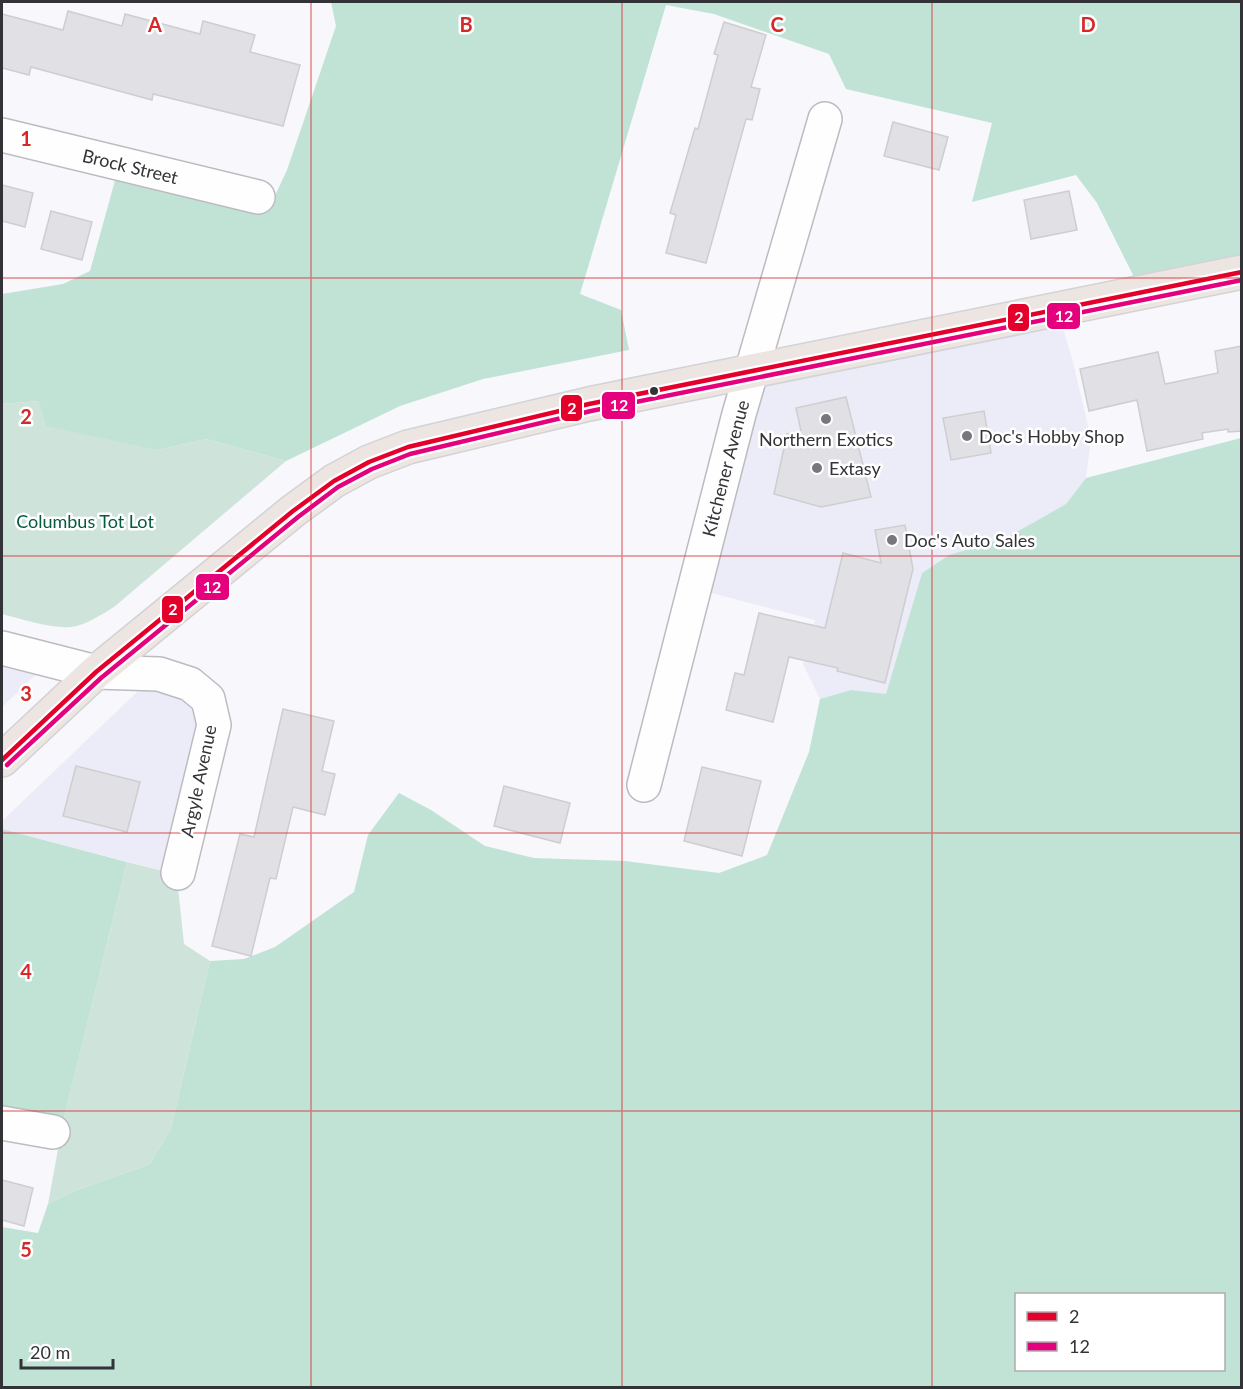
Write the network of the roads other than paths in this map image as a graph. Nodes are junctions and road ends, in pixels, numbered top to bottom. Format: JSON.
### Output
{"nodes":[{"id":1,"x":825,"y":119,"type":"dead end"},
{"id":2,"x":2,"y":135,"type":"edge"},
{"id":3,"x":258,"y":197,"type":"dead end"},
{"id":4,"x":1242,"y":272,"type":"edge"},
{"id":5,"x":752,"y":373,"type":"junction"},
{"id":6,"x":2,"y":648,"type":"edge"},
{"id":7,"x":96,"y":672,"type":"junction"},
{"id":8,"x":2,"y":760,"type":"edge"},
{"id":9,"x":644,"y":784,"type":"dead end"},
{"id":10,"x":178,"y":873,"type":"dead end"},
{"id":11,"x":2,"y":1123,"type":"edge"},
{"id":12,"x":53,"y":1132,"type":"dead end"}],
"edges":[{"from":1,"to":5,"type":"street","name":"Kitchener Avenue"},
{"from":2,"to":3,"type":"street","name":"Brock Street"},
{"from":4,"to":5,"type":"main road"},
{"from":5,"to":7,"type":"main road"},
{"from":5,"to":9,"type":"street","name":"Kitchener Avenue"},
{"from":6,"to":7,"type":"street","name":"Argyle Avenue"},
{"from":7,"to":8,"type":"main road"},
{"from":7,"to":10,"type":"street","name":"Argyle Avenue"},
{"from":11,"to":12,"type":"street"}]}
